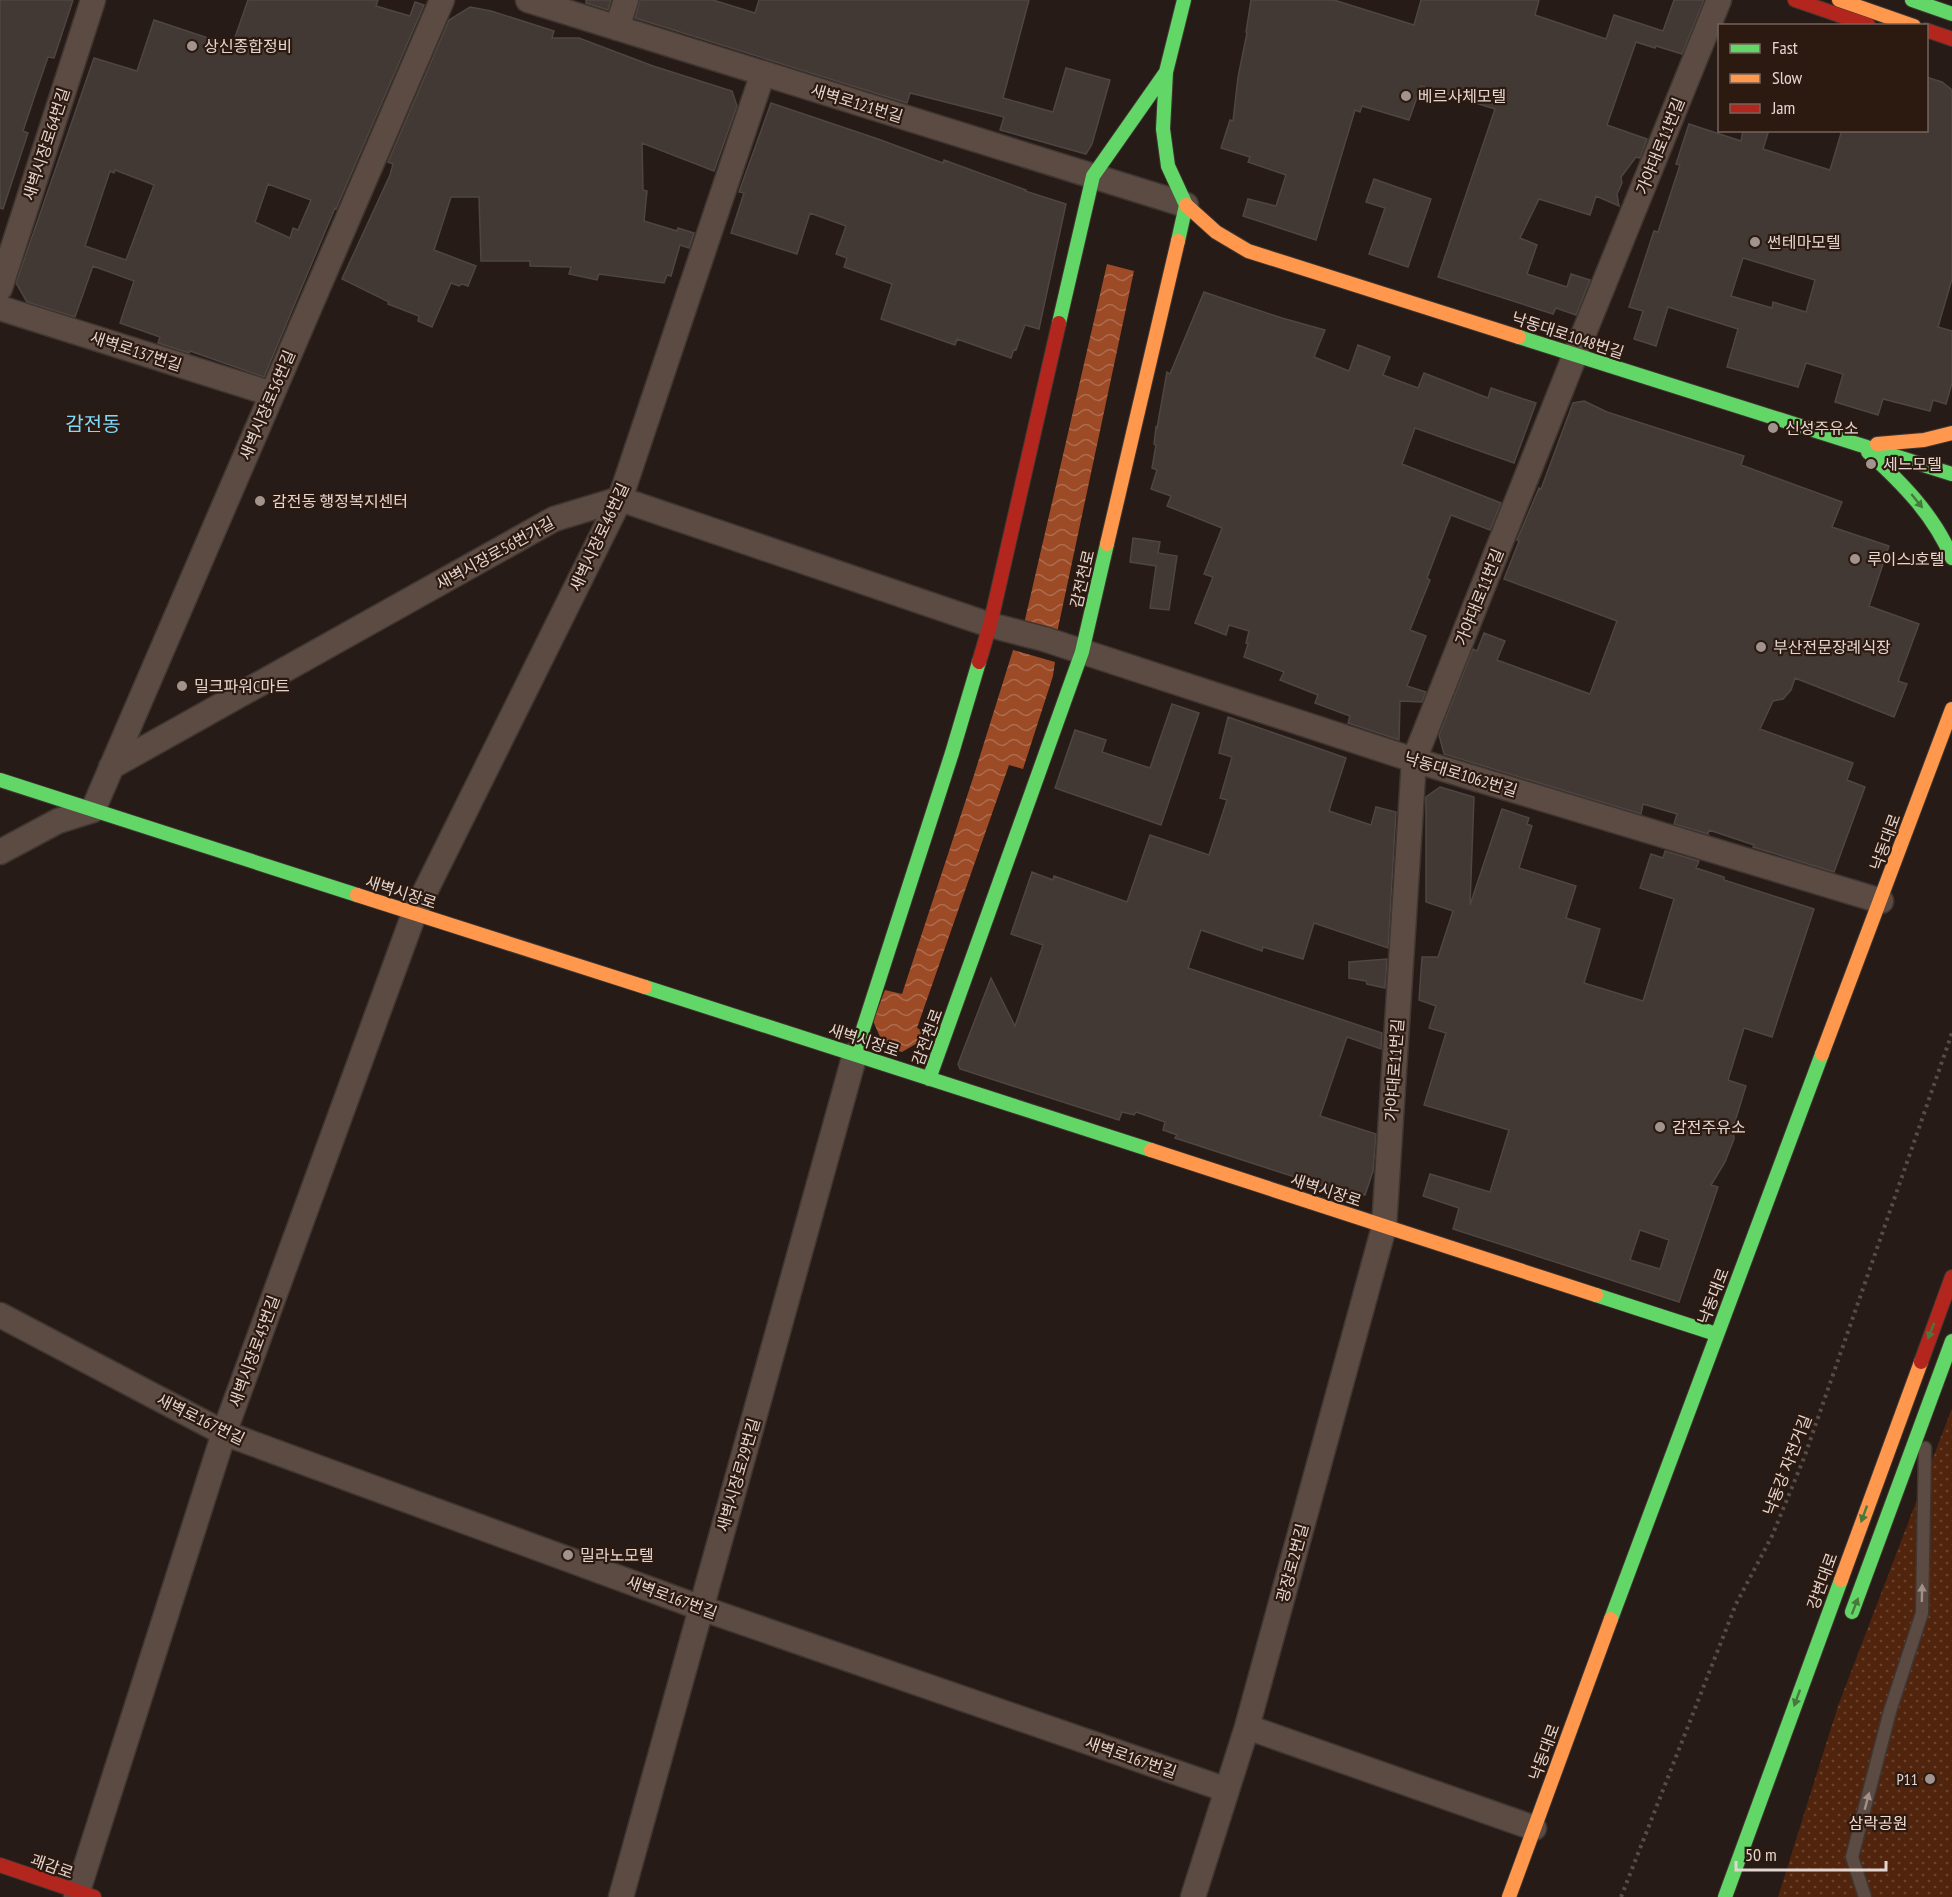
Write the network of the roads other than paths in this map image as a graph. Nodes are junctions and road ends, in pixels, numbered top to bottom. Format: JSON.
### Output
{"nodes":[{"id":1,"x":93,"y":0,"type":"edge"},
{"id":2,"x":442,"y":0,"type":"edge"},
{"id":3,"x":528,"y":0,"type":"edge"},
{"id":4,"x":626,"y":0,"type":"edge"},
{"id":5,"x":1184,"y":0,"type":"edge"},
{"id":6,"x":1719,"y":0,"type":"edge"},
{"id":7,"x":1795,"y":0,"type":"edge"},
{"id":8,"x":1839,"y":0,"type":"edge"},
{"id":9,"x":1878,"y":0,"type":"edge"},
{"id":10,"x":1912,"y":0,"type":"edge"},
{"id":11,"x":1952,"y":14,"type":"edge"},
{"id":12,"x":1864,"y":24,"type":"edge"},
{"id":13,"x":1908,"y":24,"type":"edge"},
{"id":14,"x":1952,"y":26,"type":"edge"},
{"id":15,"x":617,"y":28,"type":"junction"},
{"id":16,"x":1928,"y":31,"type":"edge"},
{"id":17,"x":1952,"y":39,"type":"edge"},
{"id":18,"x":1166,"y":72,"type":"junction"},
{"id":19,"x":763,"y":73,"type":"junction"},
{"id":20,"x":1093,"y":176,"type":"junction"},
{"id":21,"x":1186,"y":206,"type":"junction"},
{"id":22,"x":0,"y":288,"type":"edge"},
{"id":23,"x":0,"y":308,"type":"edge"},
{"id":24,"x":1575,"y":355,"type":"junction"},
{"id":25,"x":272,"y":394,"type":"junction"},
{"id":26,"x":1952,"y":434,"type":"edge"},
{"id":27,"x":1860,"y":445,"type":"junction"},
{"id":28,"x":1952,"y":474,"type":"edge"},
{"id":29,"x":620,"y":499,"type":"junction"},
{"id":30,"x":1952,"y":558,"type":"edge"},
{"id":31,"x":990,"y":625,"type":"junction"},
{"id":32,"x":1082,"y":652,"type":"junction"},
{"id":33,"x":1952,"y":709,"type":"edge"},
{"id":34,"x":1414,"y":760,"type":"junction"},
{"id":35,"x":111,"y":767,"type":"junction"},
{"id":36,"x":0,"y":780,"type":"edge"},
{"id":37,"x":93,"y":810,"type":"junction"},
{"id":38,"x":0,"y":852,"type":"edge"},
{"id":39,"x":1881,"y":901,"type":"junction"},
{"id":40,"x":414,"y":914,"type":"junction"},
{"id":41,"x":855,"y":1054,"type":"junction"},
{"id":42,"x":929,"y":1079,"type":"junction"},
{"id":43,"x":1384,"y":1227,"type":"junction"},
{"id":44,"x":1952,"y":1277,"type":"edge"},
{"id":45,"x":0,"y":1315,"type":"edge"},
{"id":46,"x":1716,"y":1334,"type":"junction"},
{"id":47,"x":1952,"y":1341,"type":"edge"},
{"id":48,"x":1926,"y":1413,"type":"junction"},
{"id":49,"x":224,"y":1433,"type":"junction"},
{"id":50,"x":701,"y":1608,"type":"junction"},
{"id":51,"x":1847,"y":1625,"type":"dead end"},
{"id":52,"x":1247,"y":1726,"type":"junction"},
{"id":53,"x":1227,"y":1790,"type":"junction"},
{"id":54,"x":1534,"y":1828,"type":"junction"},
{"id":55,"x":0,"y":1865,"type":"edge"},
{"id":56,"x":83,"y":1895,"type":"edge"},
{"id":57,"x":621,"y":1897,"type":"edge"},
{"id":58,"x":1193,"y":1897,"type":"edge"},
{"id":59,"x":1509,"y":1897,"type":"edge"},
{"id":60,"x":1725,"y":1897,"type":"edge"},
{"id":61,"x":1865,"y":1897,"type":"edge"}],
"edges":[{"from":1,"to":22,"type":"street","name":"새벽시장로64번길"},
{"from":2,"to":25,"type":"street","name":"새벽시장로56번길"},
{"from":3,"to":15,"type":"street","name":"새벽로121번길"},
{"from":4,"to":15,"type":"street"},
{"from":5,"to":18,"type":"main road"},
{"from":6,"to":24,"type":"street","name":"가야대로11번길"},
{"from":7,"to":12,"type":"main road"},
{"from":8,"to":13,"type":"main road"},
{"from":9,"to":14,"type":"main road"},
{"from":10,"to":11,"type":"main road"},
{"from":15,"to":19,"type":"street","name":"새벽로121번길"},
{"from":16,"to":17,"type":"main road"},
{"from":18,"to":20,"type":"main road"},
{"from":18,"to":21,"type":"main road"},
{"from":19,"to":20,"type":"street","name":"새벽로121번길"},
{"from":19,"to":29,"type":"street","name":"새벽시장로46번길"},
{"from":20,"to":21,"type":"street","name":"새벽로121번길"},
{"from":20,"to":31,"type":"main road"},
{"from":21,"to":24,"type":"main road","name":"낙동대로1048번길"},
{"from":21,"to":32,"type":"main road","name":"감전천로"},
{"from":23,"to":25,"type":"street","name":"새벽로137번길"},
{"from":24,"to":27,"type":"main road","name":"낙동대로1048번길"},
{"from":24,"to":34,"type":"street","name":"가야대로11번길"},
{"from":25,"to":35,"type":"street","name":"새벽시장로56번길"},
{"from":26,"to":27,"type":"main road"},
{"from":27,"to":28,"type":"main road","name":"낙동대로1048번길"},
{"from":27,"to":30,"type":"main road","one_way":true},
{"from":29,"to":31,"type":"street"},
{"from":29,"to":35,"type":"street","name":"새벽시장로56번가길"},
{"from":29,"to":40,"type":"street","name":"새벽시장로46번길"},
{"from":31,"to":32,"type":"street","name":"낙동대로1062번길"},
{"from":31,"to":41,"type":"main road"},
{"from":32,"to":34,"type":"street","name":"낙동대로1062번길"},
{"from":32,"to":42,"type":"main road","name":"감전천로"},
{"from":33,"to":39,"type":"main road","name":"낙동대로"},
{"from":34,"to":39,"type":"street","name":"낙동대로1062번길"},
{"from":34,"to":43,"type":"street","name":"가야대로11번길"},
{"from":35,"to":37,"type":"street","name":"새벽시장로56번길"},
{"from":36,"to":37,"type":"main road","name":"새벽시장로"},
{"from":37,"to":38,"type":"street"},
{"from":37,"to":40,"type":"main road","name":"새벽시장로"},
{"from":39,"to":46,"type":"main road","name":"낙동대로"},
{"from":40,"to":41,"type":"main road","name":"새벽시장로"},
{"from":40,"to":49,"type":"street","name":"새벽시장로45번길"},
{"from":41,"to":42,"type":"main road","name":"새벽시장로"},
{"from":41,"to":50,"type":"street","name":"새벽시장로29번길"},
{"from":42,"to":43,"type":"main road","name":"새벽시장로"},
{"from":43,"to":46,"type":"main road","name":"새벽시장로"},
{"from":43,"to":52,"type":"street","name":"광장로2번길"},
{"from":44,"to":60,"type":"main road","name":"강변대로","one_way":true},
{"from":45,"to":49,"type":"street","name":"새벽로167번길"},
{"from":46,"to":54,"type":"main road","name":"낙동대로"},
{"from":47,"to":48,"type":"main road"},
{"from":51,"to":48,"type":"main road","one_way":true},
{"from":61,"to":48,"type":"lane","one_way":true},
{"from":49,"to":50,"type":"street","name":"새벽로167번길"},
{"from":49,"to":56,"type":"street","name":"새벽시장로45번길"},
{"from":50,"to":53,"type":"street","name":"새벽로167번길"},
{"from":50,"to":57,"type":"street","name":"새벽시장로29번길"},
{"from":52,"to":53,"type":"street","name":"광장로2번길"},
{"from":52,"to":54,"type":"street"},
{"from":53,"to":58,"type":"street","name":"광장로2번길"},
{"from":54,"to":59,"type":"main road","name":"낙동대로"},
{"from":55,"to":56,"type":"main road","name":"괘감로"}]}
